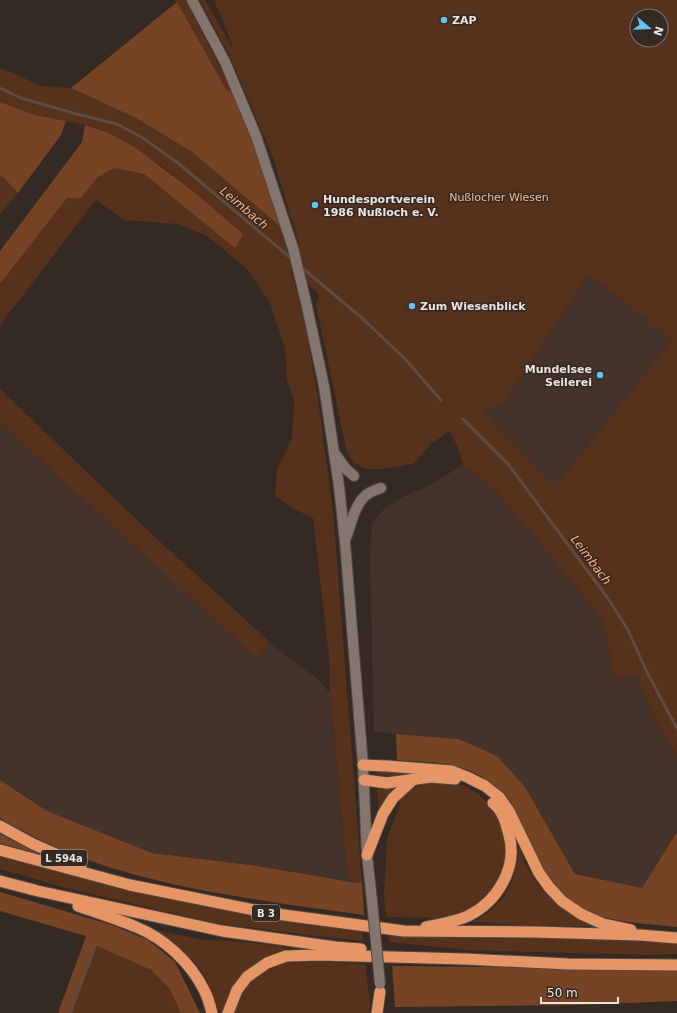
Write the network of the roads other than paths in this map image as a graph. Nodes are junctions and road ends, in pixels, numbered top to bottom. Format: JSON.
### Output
{"nodes":[{"id":1,"x":192,"y":0,"type":"edge"},
{"id":2,"x":334,"y":452,"type":"junction"},
{"id":3,"x":354,"y":476,"type":"dead end"},
{"id":4,"x":381,"y":488,"type":"dead end"},
{"id":5,"x":345,"y":542,"type":"junction"},
{"id":6,"x":363,"y":765,"type":"junction"},
{"id":7,"x":415,"y":779,"type":"junction"},
{"id":8,"x":364,"y":780,"type":"junction"},
{"id":9,"x":0,"y":826,"type":"edge"},
{"id":10,"x":0,"y":850,"type":"edge"},
{"id":11,"x":367,"y":855,"type":"junction"},
{"id":12,"x":0,"y":881,"type":"edge"},
{"id":13,"x":130,"y":885,"type":"junction"},
{"id":14,"x":38,"y":891,"type":"junction"},
{"id":15,"x":404,"y":931,"type":"junction"},
{"id":16,"x":640,"y":935,"type":"junction"},
{"id":17,"x":677,"y":938,"type":"edge"},
{"id":18,"x":465,"y":959,"type":"junction"},
{"id":19,"x":677,"y":965,"type":"edge"},
{"id":20,"x":380,"y":988,"type":"junction"},
{"id":21,"x":212,"y":1013,"type":"edge"},
{"id":22,"x":228,"y":1013,"type":"edge"},
{"id":23,"x":377,"y":1013,"type":"edge"},
{"id":24,"x":383,"y":1013,"type":"edge"}],
"edges":[{"from":1,"to":2,"type":"street"},
{"from":2,"to":3,"type":"street"},
{"from":2,"to":5,"type":"street"},
{"from":4,"to":5,"type":"street"},
{"from":5,"to":6,"type":"street"},
{"from":6,"to":8,"type":"street"},
{"from":6,"to":16,"type":"highway"},
{"from":7,"to":8,"type":"highway"},
{"from":7,"to":11,"type":"highway"},
{"from":7,"to":15,"type":"highway"},
{"from":8,"to":11,"type":"street"},
{"from":9,"to":13,"type":"highway","number":"L 594a"},
{"from":10,"to":13,"type":"highway","number":"B 3"},
{"from":11,"to":20,"type":"street","bridge":true},
{"from":12,"to":14,"type":"highway","number":"B 3"},
{"from":13,"to":15,"type":"highway","number":"B 3"},
{"from":14,"to":18,"type":"highway","number":"B 3"},
{"from":14,"to":21,"type":"highway"},
{"from":15,"to":16,"type":"highway","number":"B 3"},
{"from":16,"to":17,"type":"highway","number":"B 3"},
{"from":18,"to":19,"type":"highway","number":"B 3"},
{"from":18,"to":22,"type":"highway"},
{"from":20,"to":23,"type":"highway"},
{"from":20,"to":24,"type":"street"}]}
